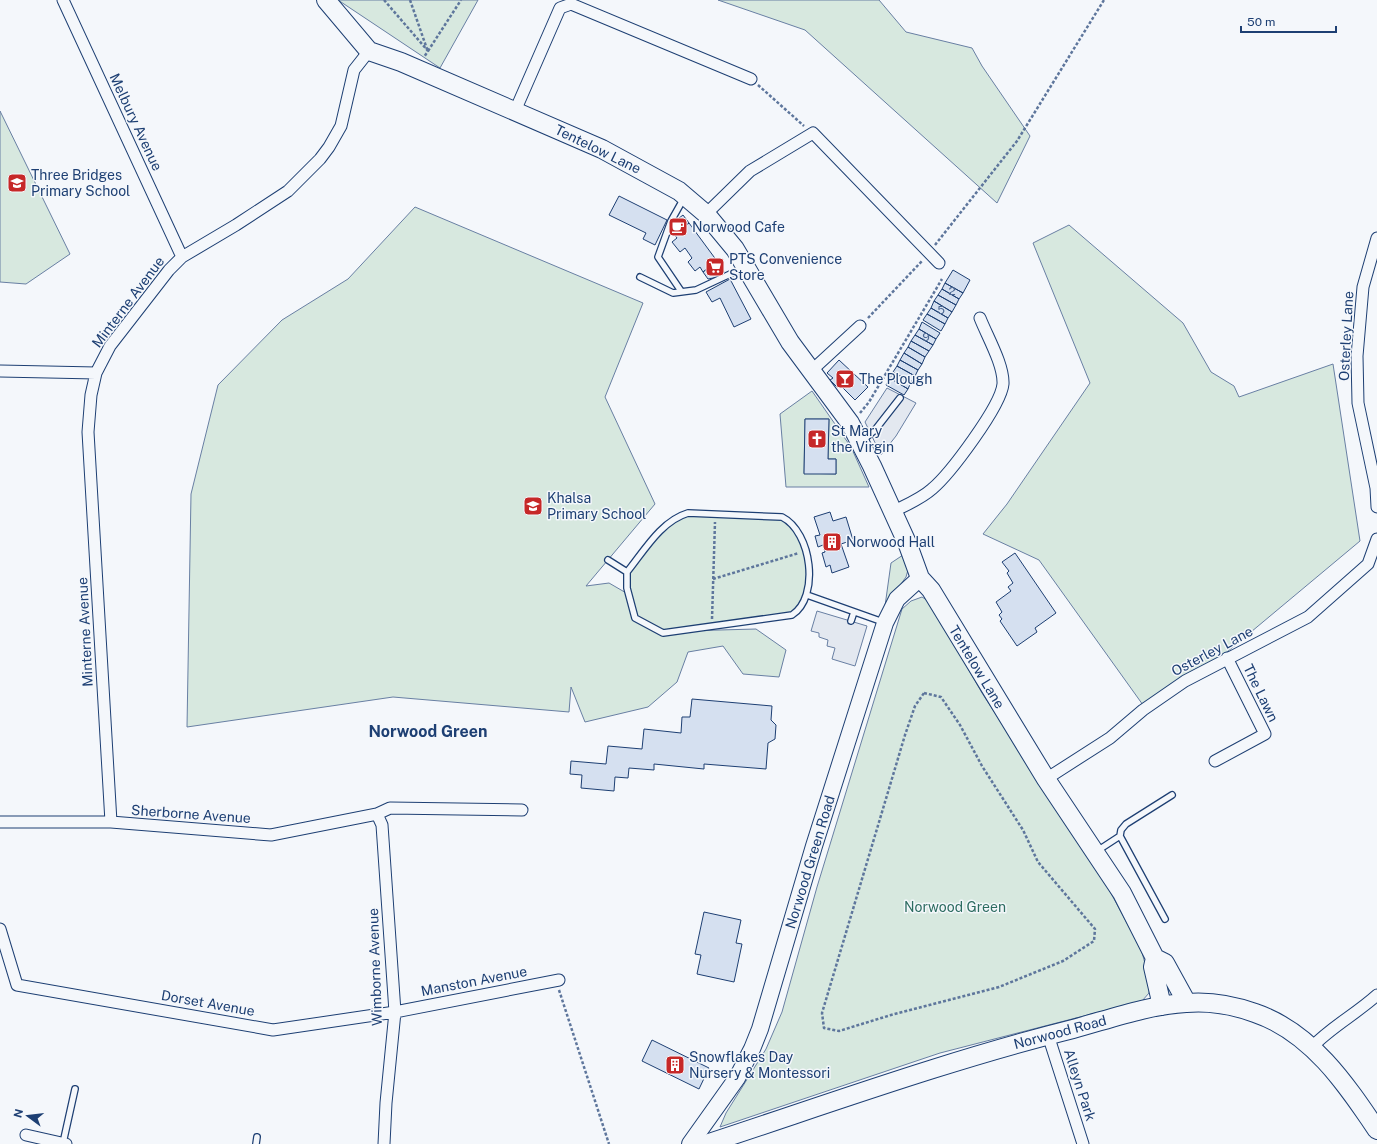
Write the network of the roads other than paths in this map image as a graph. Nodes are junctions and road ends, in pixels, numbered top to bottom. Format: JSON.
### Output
{"nodes":[{"id":1,"x":63,"y":0,"type":"edge"},
{"id":2,"x":326,"y":0,"type":"edge"},
{"id":3,"x":369,"y":51,"type":"junction"},
{"id":4,"x":751,"y":79,"type":"road end"},
{"id":5,"x":515,"y":111,"type":"junction"},
{"id":6,"x":685,"y":196,"type":"junction"},
{"id":7,"x":706,"y":214,"type":"junction"},
{"id":8,"x":1377,"y":238,"type":"edge"},
{"id":9,"x":182,"y":257,"type":"junction"},
{"id":10,"x":939,"y":263,"type":"dead end"},
{"id":11,"x":746,"y":267,"type":"junction"},
{"id":12,"x":640,"y":277,"type":"dead end"},
{"id":13,"x":681,"y":292,"type":"junction"},
{"id":14,"x":980,"y":318,"type":"dead end"},
{"id":15,"x":860,"y":326,"type":"road end"},
{"id":16,"x":0,"y":371,"type":"edge"},
{"id":17,"x":96,"y":372,"type":"junction"},
{"id":18,"x":810,"y":372,"type":"junction"},
{"id":19,"x":900,"y":398,"type":"dead end"},
{"id":20,"x":861,"y":443,"type":"junction"},
{"id":21,"x":1377,"y":507,"type":"edge"},
{"id":22,"x":892,"y":512,"type":"junction"},
{"id":23,"x":1377,"y":539,"type":"edge"},
{"id":24,"x":608,"y":560,"type":"dead end"},
{"id":25,"x":627,"y":572,"type":"junction"},
{"id":26,"x":920,"y":578,"type":"junction"},
{"id":27,"x":807,"y":594,"type":"junction"},
{"id":28,"x":854,"y":612,"type":"junction"},
{"id":29,"x":851,"y":621,"type":"dead end"},
{"id":30,"x":885,"y":623,"type":"junction"},
{"id":31,"x":1227,"y":658,"type":"junction"},
{"id":32,"x":1215,"y":761,"type":"dead end"},
{"id":33,"x":1046,"y":780,"type":"junction"},
{"id":34,"x":1172,"y":795,"type":"dead end"},
{"id":35,"x":522,"y":810,"type":"dead end"},
{"id":36,"x":377,"y":814,"type":"junction"},
{"id":37,"x":0,"y":822,"type":"edge"},
{"id":38,"x":111,"y":822,"type":"junction"},
{"id":39,"x":1120,"y":836,"type":"junction"},
{"id":40,"x":1095,"y":852,"type":"junction"},
{"id":41,"x":1165,"y":919,"type":"dead end"},
{"id":42,"x":0,"y":929,"type":"edge"},
{"id":43,"x":1155,"y":958,"type":"junction"},
{"id":44,"x":558,"y":980,"type":"road end"},
{"id":45,"x":1377,"y":995,"type":"edge"},
{"id":46,"x":1187,"y":1003,"type":"junction"},
{"id":47,"x":1162,"y":1006,"type":"junction"},
{"id":48,"x":395,"y":1012,"type":"junction"},
{"id":49,"x":1048,"y":1035,"type":"junction"},
{"id":50,"x":1312,"y":1048,"type":"junction"},
{"id":51,"x":75,"y":1089,"type":"dead end"},
{"id":52,"x":1377,"y":1130,"type":"edge"},
{"id":53,"x":26,"y":1135,"type":"dead end"},
{"id":54,"x":257,"y":1137,"type":"dead end"},
{"id":55,"x":65,"y":1144,"type":"edge"},
{"id":56,"x":256,"y":1144,"type":"edge"},
{"id":57,"x":384,"y":1144,"type":"edge"},
{"id":58,"x":690,"y":1144,"type":"edge"},
{"id":59,"x":706,"y":1144,"type":"edge"},
{"id":60,"x":1083,"y":1144,"type":"edge"}],
"edges":[{"from":1,"to":9,"type":"street","name":"Melbury Avenue"},
{"from":2,"to":3,"type":"main road","name":"Tentelow Lane"},
{"from":3,"to":5,"type":"main road","name":"Tentelow Lane"},
{"from":3,"to":9,"type":"street","name":"Minterne Avenue"},
{"from":4,"to":5,"type":"street"},
{"from":5,"to":6,"type":"main road","name":"Tentelow Lane"},
{"from":6,"to":7,"type":"main road","name":"Tentelow Lane"},
{"from":6,"to":13,"type":"lane"},
{"from":7,"to":10,"type":"street"},
{"from":7,"to":11,"type":"main road","name":"Tentelow Lane"},
{"from":8,"to":21,"type":"street","name":"Osterley Lane"},
{"from":9,"to":17,"type":"street","name":"Minterne Avenue"},
{"from":11,"to":13,"type":"lane"},
{"from":11,"to":18,"type":"main road","name":"Tentelow Lane"},
{"from":12,"to":13,"type":"lane"},
{"from":14,"to":22,"type":"street"},
{"from":15,"to":18,"type":"street"},
{"from":16,"to":17,"type":"street"},
{"from":17,"to":38,"type":"street","name":"Minterne Avenue"},
{"from":18,"to":20,"type":"main road","name":"Tentelow Lane"},
{"from":19,"to":20,"type":"lane"},
{"from":20,"to":22,"type":"main road","name":"Tentelow Lane"},
{"from":22,"to":26,"type":"main road","name":"Tentelow Lane"},
{"from":23,"to":31,"type":"street","name":"Osterley Lane"},
{"from":24,"to":25,"type":"lane"},
{"from":25,"to":27,"type":"lane"},
{"from":25,"to":27,"type":"lane"},
{"from":26,"to":30,"type":"street","name":"Norwood Green Road"},
{"from":26,"to":33,"type":"main road","name":"Tentelow Lane"},
{"from":27,"to":28,"type":"lane"},
{"from":28,"to":29,"type":"lane"},
{"from":28,"to":30,"type":"lane"},
{"from":30,"to":58,"type":"street","name":"Norwood Green Road"},
{"from":31,"to":32,"type":"street","name":"The Lawn"},
{"from":31,"to":33,"type":"street","name":"Osterley Lane"},
{"from":33,"to":40,"type":"main road","name":"Tentelow Lane"},
{"from":34,"to":39,"type":"lane"},
{"from":35,"to":36,"type":"street","name":"Sherborne Avenue"},
{"from":36,"to":38,"type":"street","name":"Sherborne Avenue"},
{"from":36,"to":48,"type":"street","name":"Wimborne Avenue"},
{"from":37,"to":38,"type":"street","name":"Sherborne Avenue"},
{"from":39,"to":40,"type":"lane"},
{"from":39,"to":41,"type":"lane"},
{"from":40,"to":43,"type":"main road","name":"Tentelow Lane"},
{"from":42,"to":48,"type":"street","name":"Dorset Avenue"},
{"from":43,"to":46,"type":"main road","name":"Tentelow Lane"},
{"from":43,"to":47,"type":"main road","name":"Tentelow Lane"},
{"from":44,"to":48,"type":"street","name":"Manston Avenue"},
{"from":45,"to":50,"type":"street"},
{"from":46,"to":47,"type":"main road","name":"Norwood Road"},
{"from":46,"to":50,"type":"main road","name":"Norwood Road"},
{"from":47,"to":49,"type":"main road","name":"Norwood Road"},
{"from":48,"to":57,"type":"street","name":"Wimborne Avenue"},
{"from":49,"to":59,"type":"main road","name":"Norwood Road"},
{"from":49,"to":60,"type":"street","name":"Alleyn Park"},
{"from":50,"to":52,"type":"main road","name":"Norwood Road"},
{"from":51,"to":55,"type":"lane"},
{"from":53,"to":55,"type":"street"},
{"from":54,"to":56,"type":"lane"}]}
